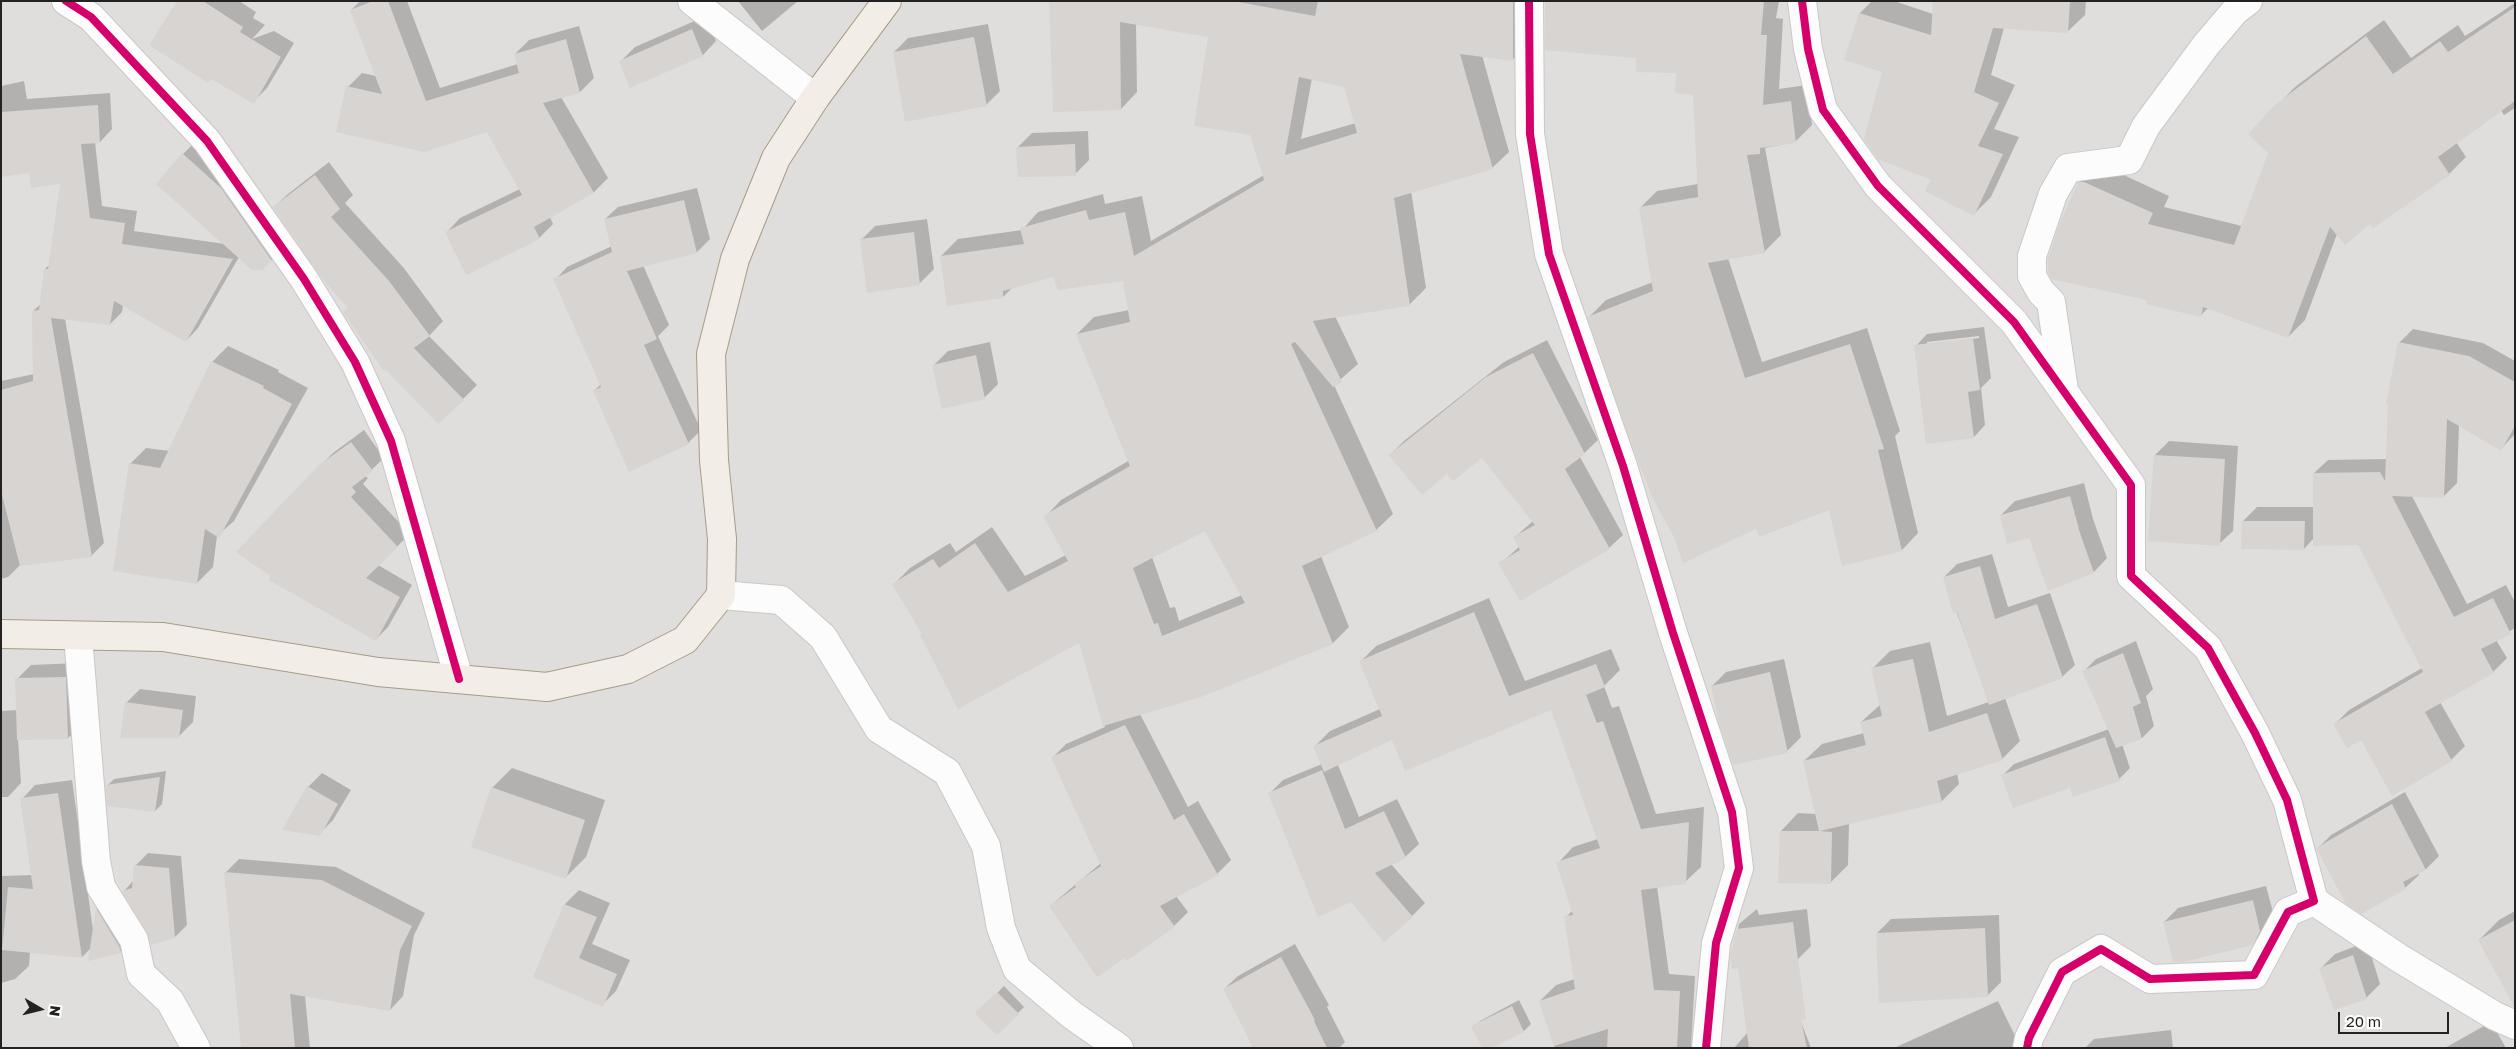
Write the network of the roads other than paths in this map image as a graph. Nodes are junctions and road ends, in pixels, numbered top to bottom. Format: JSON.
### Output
{"nodes":[{"id":1,"x":66,"y":1,"type":"edge"},
{"id":2,"x":692,"y":1,"type":"edge"},
{"id":3,"x":887,"y":1,"type":"edge"},
{"id":4,"x":1529,"y":1,"type":"edge"},
{"id":5,"x":1802,"y":1,"type":"edge"},
{"id":6,"x":2248,"y":1,"type":"edge"},
{"id":7,"x":814,"y":98,"type":"junction"},
{"id":8,"x":2065,"y":397,"type":"junction"},
{"id":9,"x":721,"y":595,"type":"junction"},
{"id":10,"x":1,"y":634,"type":"edge"},
{"id":11,"x":78,"y":636,"type":"junction"},
{"id":12,"x":459,"y":679,"type":"junction"},
{"id":13,"x":2314,"y":901,"type":"junction"},
{"id":14,"x":2515,"y":1025,"type":"edge"},
{"id":15,"x":196,"y":1048,"type":"edge"},
{"id":16,"x":1120,"y":1048,"type":"edge"},
{"id":17,"x":1706,"y":1048,"type":"edge"},
{"id":18,"x":2027,"y":1048,"type":"edge"}],
"edges":[{"from":1,"to":12,"type":"street"},
{"from":2,"to":7,"type":"street"},
{"from":3,"to":7,"type":"main road"},
{"from":4,"to":17,"type":"street"},
{"from":5,"to":8,"type":"street"},
{"from":6,"to":8,"type":"street"},
{"from":7,"to":9,"type":"main road"},
{"from":8,"to":13,"type":"street"},
{"from":9,"to":12,"type":"main road"},
{"from":9,"to":16,"type":"street"},
{"from":10,"to":11,"type":"main road"},
{"from":11,"to":12,"type":"main road"},
{"from":11,"to":15,"type":"street"},
{"from":13,"to":14,"type":"street"},
{"from":13,"to":18,"type":"street"}]}
